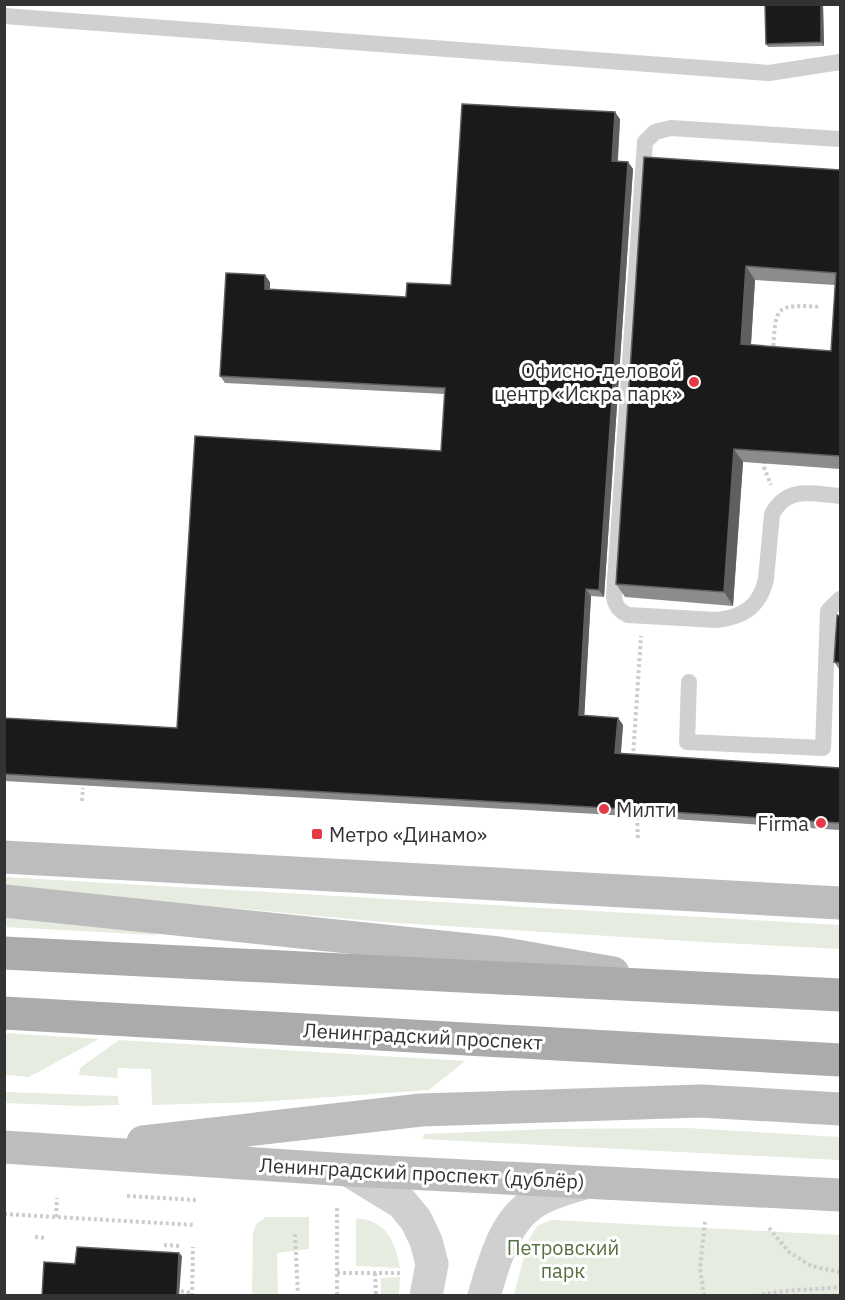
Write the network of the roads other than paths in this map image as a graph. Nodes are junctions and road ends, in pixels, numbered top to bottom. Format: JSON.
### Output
{"nodes":[{"id":1,"x":4,"y":16,"type":"edge"},
{"id":2,"x":840,"y":62,"type":"edge"},
{"id":3,"x":840,"y":139,"type":"edge"},
{"id":4,"x":840,"y":496,"type":"edge"},
{"id":5,"x":840,"y":599,"type":"edge"},
{"id":6,"x":689,"y":682,"type":"dead end"},
{"id":7,"x":4,"y":858,"type":"edge"},
{"id":8,"x":4,"y":901,"type":"edge"},
{"id":9,"x":840,"y":903,"type":"edge"},
{"id":10,"x":4,"y":953,"type":"edge"},
{"id":11,"x":701,"y":988,"type":"junction"},
{"id":12,"x":840,"y":995,"type":"edge"},
{"id":13,"x":4,"y":1013,"type":"edge"},
{"id":14,"x":840,"y":1060,"type":"edge"},
{"id":15,"x":840,"y":1109,"type":"edge"},
{"id":16,"x":4,"y":1147,"type":"edge"},
{"id":17,"x":66,"y":1151,"type":"junction"},
{"id":18,"x":348,"y":1170,"type":"junction"},
{"id":19,"x":586,"y":1182,"type":"junction"},
{"id":20,"x":840,"y":1195,"type":"edge"},
{"id":21,"x":415,"y":1284,"type":"edge"},
{"id":22,"x":484,"y":1296,"type":"edge"}],
"edges":[{"from":1,"to":2,"type":"lane"},
{"from":3,"to":4,"type":"lane"},
{"from":5,"to":6,"type":"lane"},
{"from":7,"to":9,"type":"main road"},
{"from":8,"to":11,"type":"main road"},
{"from":10,"to":11,"type":"main road"},
{"from":11,"to":12,"type":"main road"},
{"from":13,"to":14,"type":"main road","name":"Ленинградский проспект"},
{"from":15,"to":17,"type":"main road"},
{"from":16,"to":17,"type":"main road","name":"Ленинградский проспект (дублёр)"},
{"from":17,"to":18,"type":"main road","name":"Ленинградский проспект (дублёр)"},
{"from":18,"to":19,"type":"main road","name":"Ленинградский проспект (дублёр)"},
{"from":18,"to":21,"type":"street"},
{"from":19,"to":20,"type":"main road","name":"Ленинградский проспект (дублёр)"},
{"from":19,"to":22,"type":"street"}]}
